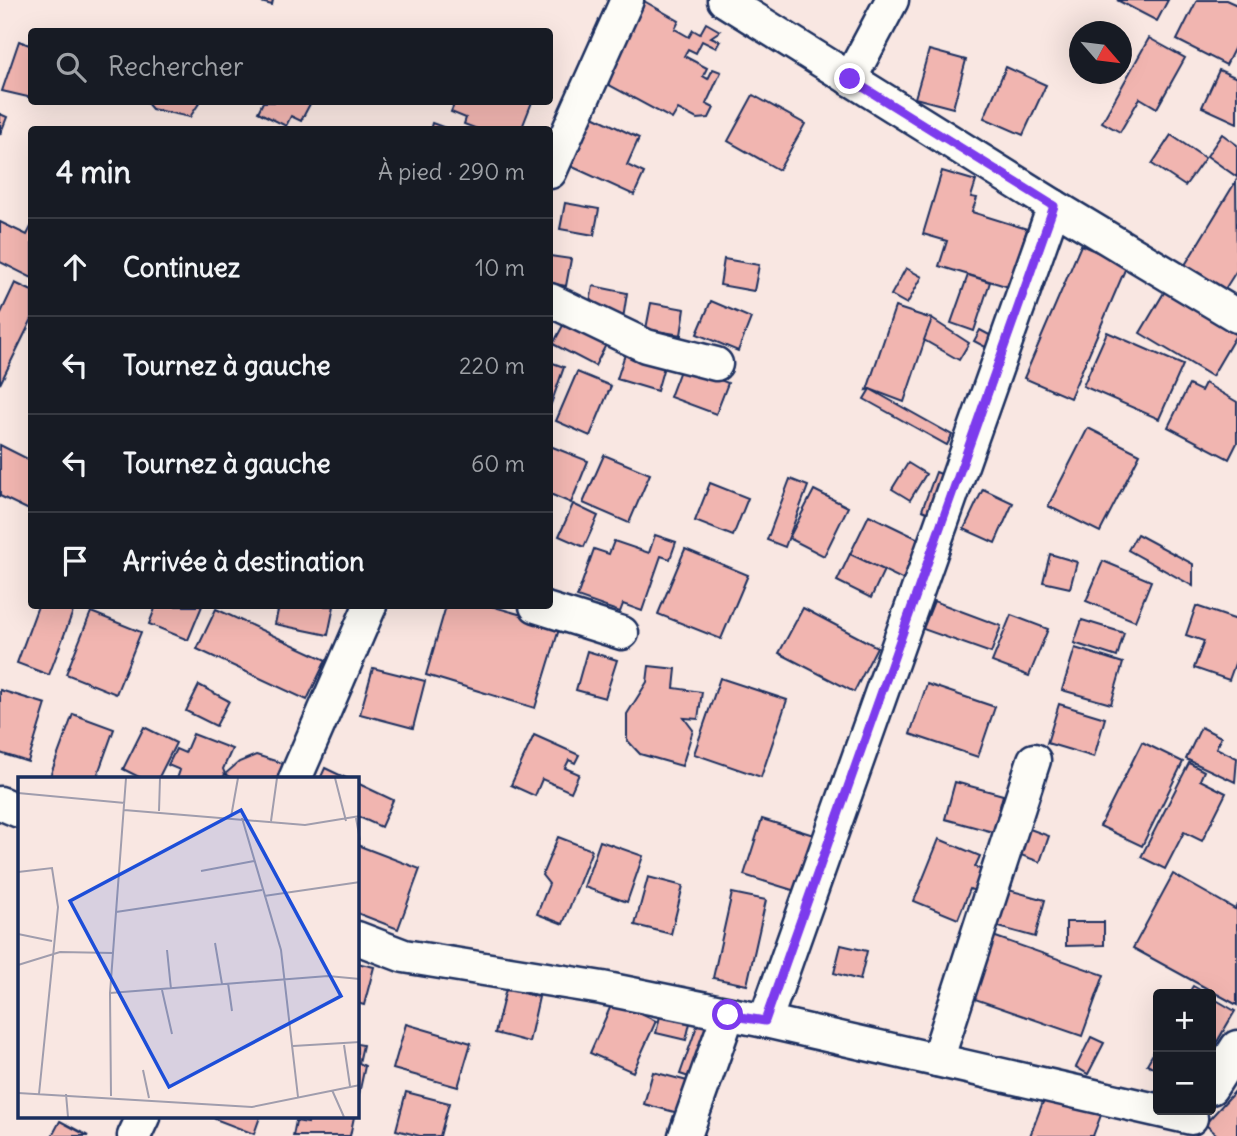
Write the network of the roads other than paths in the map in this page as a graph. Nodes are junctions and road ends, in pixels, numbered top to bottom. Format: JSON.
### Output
{"nodes":[{"id":1,"x":627,"y":0,"type":"edge"},
{"id":2,"x":724,"y":0,"type":"edge"},
{"id":3,"x":892,"y":0,"type":"edge"},
{"id":4,"x":850,"y":79,"type":"junction"},
{"id":5,"x":553,"y":165,"type":"edge"},
{"id":6,"x":1054,"y":206,"type":"junction"},
{"id":7,"x":553,"y":301,"type":"edge"},
{"id":8,"x":1237,"y":316,"type":"edge"},
{"id":9,"x":716,"y":365,"type":"dead end"},
{"id":10,"x":369,"y":609,"type":"edge"},
{"id":11,"x":546,"y":609,"type":"edge"},
{"id":12,"x":622,"y":633,"type":"dead end"},
{"id":13,"x":1034,"y":760,"type":"dead end"},
{"id":14,"x":296,"y":777,"type":"edge"},
{"id":15,"x":0,"y":803,"type":"edge"},
{"id":16,"x":18,"y":811,"type":"edge"},
{"id":17,"x":359,"y":940,"type":"edge"},
{"id":18,"x":728,"y":1015,"type":"junction"},
{"id":19,"x":765,"y":1021,"type":"junction"},
{"id":20,"x":1237,"y":1047,"type":"edge"},
{"id":21,"x":937,"y":1060,"type":"junction"},
{"id":22,"x":1216,"y":1080,"type":"edge"},
{"id":23,"x":143,"y":1118,"type":"edge"},
{"id":24,"x":1189,"y":1121,"type":"edge"},
{"id":25,"x":134,"y":1136,"type":"edge"},
{"id":26,"x":685,"y":1136,"type":"edge"}],
"edges":[{"from":1,"to":5,"type":"street"},
{"from":2,"to":4,"type":"street"},
{"from":3,"to":4,"type":"street"},
{"from":4,"to":6,"type":"street"},
{"from":6,"to":8,"type":"street"},
{"from":6,"to":19,"type":"street"},
{"from":7,"to":9,"type":"street"},
{"from":10,"to":14,"type":"street"},
{"from":11,"to":12,"type":"street"},
{"from":13,"to":21,"type":"street"},
{"from":15,"to":16,"type":"street"},
{"from":17,"to":18,"type":"street"},
{"from":18,"to":19,"type":"street"},
{"from":18,"to":26,"type":"street"},
{"from":19,"to":21,"type":"street"},
{"from":20,"to":22,"type":"street"},
{"from":21,"to":24,"type":"street"},
{"from":23,"to":25,"type":"street"}]}
